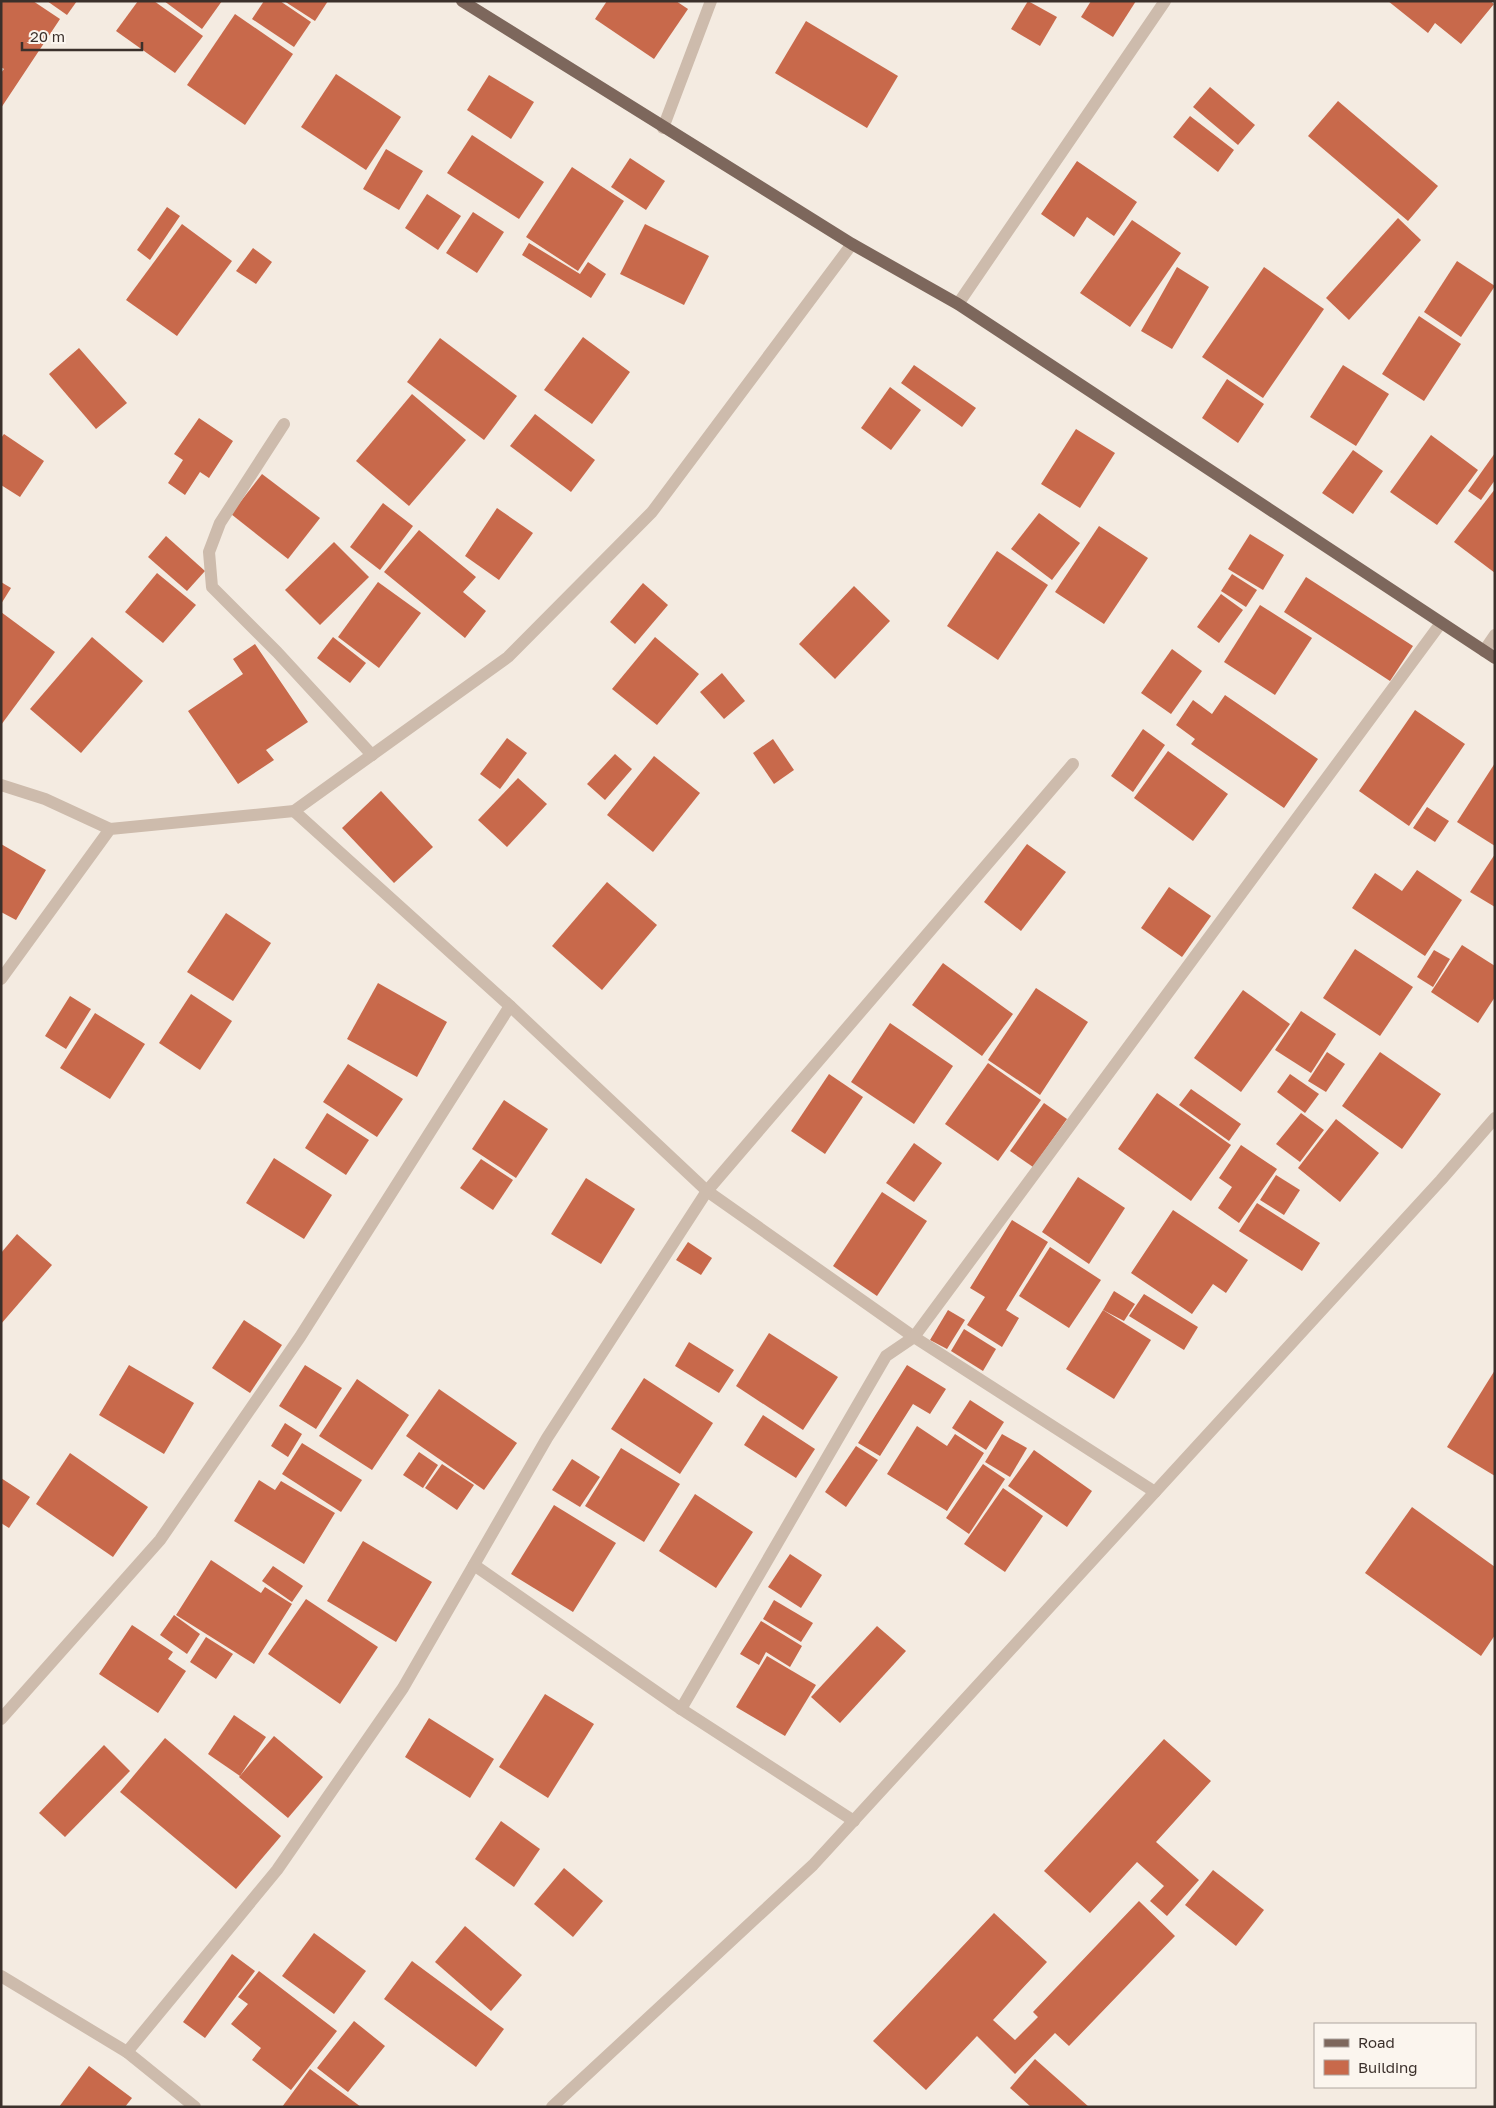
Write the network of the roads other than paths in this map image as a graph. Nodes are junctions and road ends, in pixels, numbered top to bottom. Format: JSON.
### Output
{"nodes":[{"id":1,"x":462,"y":1,"type":"edge"},
{"id":2,"x":711,"y":1,"type":"edge"},
{"id":3,"x":1165,"y":1,"type":"edge"},
{"id":4,"x":663,"y":128,"type":"junction"},
{"id":5,"x":852,"y":244,"type":"junction"},
{"id":6,"x":958,"y":304,"type":"junction"},
{"id":7,"x":284,"y":424,"type":"dead end"},
{"id":8,"x":1441,"y":623,"type":"junction"},
{"id":9,"x":1495,"y":635,"type":"edge"},
{"id":10,"x":1489,"y":655,"type":"edge"},
{"id":11,"x":372,"y":756,"type":"junction"},
{"id":12,"x":1073,"y":764,"type":"dead end"},
{"id":13,"x":1,"y":786,"type":"edge"},
{"id":14,"x":294,"y":811,"type":"junction"},
{"id":15,"x":110,"y":829,"type":"junction"},
{"id":16,"x":1,"y":980,"type":"edge"},
{"id":17,"x":510,"y":1006,"type":"junction"},
{"id":18,"x":1495,"y":1118,"type":"edge"},
{"id":19,"x":708,"y":1191,"type":"junction"},
{"id":20,"x":914,"y":1337,"type":"junction"},
{"id":21,"x":1156,"y":1492,"type":"junction"},
{"id":22,"x":474,"y":1565,"type":"junction"},
{"id":23,"x":681,"y":1709,"type":"junction"},
{"id":24,"x":1,"y":1719,"type":"edge"},
{"id":25,"x":854,"y":1821,"type":"junction"},
{"id":26,"x":1,"y":1976,"type":"edge"},
{"id":27,"x":127,"y":2052,"type":"junction"},
{"id":28,"x":195,"y":2107,"type":"edge"},
{"id":29,"x":552,"y":2107,"type":"edge"}],
"edges":[{"from":1,"to":4,"type":"main road"},
{"from":2,"to":4,"type":"street"},
{"from":3,"to":6,"type":"street"},
{"from":4,"to":5,"type":"main road"},
{"from":5,"to":6,"type":"main road"},
{"from":5,"to":11,"type":"street"},
{"from":6,"to":8,"type":"main road"},
{"from":7,"to":11,"type":"street"},
{"from":8,"to":10,"type":"main road"},
{"from":8,"to":20,"type":"street"},
{"from":9,"to":10,"type":"street"},
{"from":11,"to":14,"type":"street"},
{"from":12,"to":19,"type":"street"},
{"from":13,"to":15,"type":"street"},
{"from":14,"to":15,"type":"street"},
{"from":14,"to":17,"type":"street"},
{"from":15,"to":16,"type":"street"},
{"from":17,"to":19,"type":"street"},
{"from":17,"to":24,"type":"street"},
{"from":18,"to":21,"type":"street"},
{"from":19,"to":20,"type":"street"},
{"from":19,"to":22,"type":"street"},
{"from":20,"to":21,"type":"street"},
{"from":20,"to":23,"type":"street"},
{"from":21,"to":25,"type":"street"},
{"from":22,"to":23,"type":"street"},
{"from":22,"to":27,"type":"street"},
{"from":23,"to":25,"type":"street"},
{"from":25,"to":29,"type":"street"},
{"from":26,"to":27,"type":"street"},
{"from":27,"to":28,"type":"street"}]}
